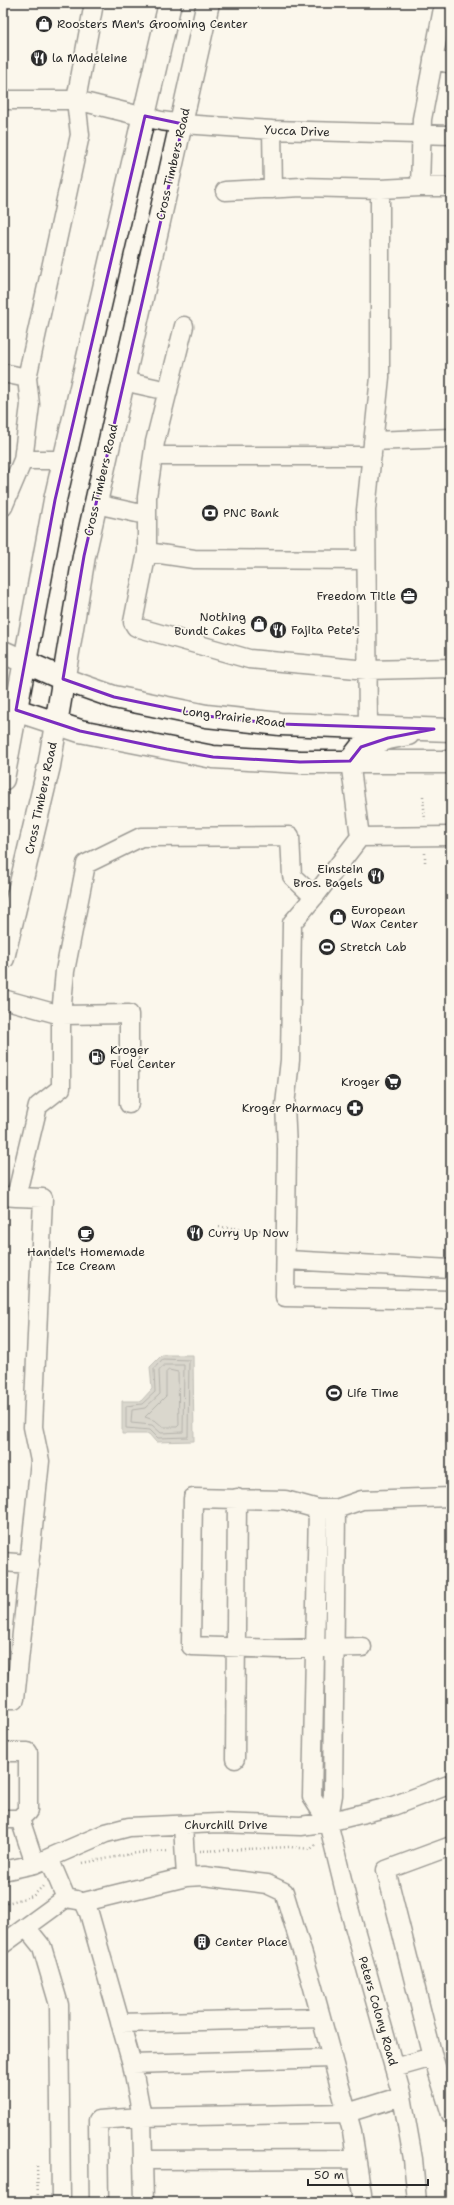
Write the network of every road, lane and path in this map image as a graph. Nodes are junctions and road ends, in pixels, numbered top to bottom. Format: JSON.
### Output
{"nodes":[{"id":1,"x":94,"y":3,"type":"edge"},
{"id":2,"x":170,"y":3,"type":"edge"},
{"id":3,"x":208,"y":3,"type":"edge"},
{"id":4,"x":444,"y":3,"type":"edge"},
{"id":5,"x":433,"y":59,"type":"junction"},
{"id":6,"x":451,"y":64,"type":"edge"},
{"id":7,"x":3,"y":100,"type":"edge"},
{"id":8,"x":76,"y":100,"type":"junction"},
{"id":9,"x":145,"y":116,"type":"junction"},
{"id":10,"x":183,"y":124,"type":"junction"},
{"id":11,"x":272,"y":130,"type":"junction"},
{"id":12,"x":451,"y":135,"type":"edge"},
{"id":13,"x":421,"y":136,"type":"junction"},
{"id":14,"x":420,"y":187,"type":"junction"},
{"id":15,"x":451,"y":187,"type":"edge"},
{"id":16,"x":273,"y":189,"type":"junction"},
{"id":17,"x":380,"y":190,"type":"junction"},
{"id":18,"x":225,"y":191,"type":"dead end"},
{"id":19,"x":184,"y":326,"type":"dead end"},
{"id":20,"x":3,"y":373,"type":"edge"},
{"id":21,"x":28,"y":378,"type":"junction"},
{"id":22,"x":123,"y":381,"type":"junction"},
{"id":23,"x":168,"y":391,"type":"junction"},
{"id":24,"x":451,"y":438,"type":"edge"},
{"id":25,"x":372,"y":449,"type":"junction"},
{"id":26,"x":153,"y":456,"type":"junction"},
{"id":27,"x":23,"y":460,"type":"junction"},
{"id":28,"x":65,"y":460,"type":"junction"},
{"id":29,"x":9,"y":478,"type":"edge"},
{"id":30,"x":96,"y":504,"type":"junction"},
{"id":31,"x":3,"y":507,"type":"edge"},
{"id":32,"x":146,"y":515,"type":"junction"},
{"id":33,"x":147,"y":552,"type":"junction"},
{"id":34,"x":366,"y":560,"type":"junction"},
{"id":35,"x":3,"y":652,"type":"edge"},
{"id":36,"x":25,"y":661,"type":"junction"},
{"id":37,"x":451,"y":668,"type":"edge"},
{"id":38,"x":367,"y":670,"type":"junction"},
{"id":39,"x":63,"y":679,"type":"junction"},
{"id":40,"x":10,"y":707,"type":"edge"},
{"id":41,"x":56,"y":723,"type":"junction"},
{"id":42,"x":368,"y":726,"type":"junction"},
{"id":43,"x":443,"y":730,"type":"edge"},
{"id":44,"x":350,"y":761,"type":"junction"},
{"id":45,"x":451,"y":762,"type":"edge"},
{"id":46,"x":3,"y":779,"type":"edge"},
{"id":47,"x":451,"y":836,"type":"edge"},
{"id":48,"x":360,"y":837,"type":"junction"},
{"id":49,"x":314,"y":897,"type":"junction"},
{"id":50,"x":3,"y":958,"type":"edge"},
{"id":51,"x":3,"y":999,"type":"edge"},
{"id":52,"x":61,"y":1015,"type":"junction"},
{"id":53,"x":129,"y":1104,"type":"dead end"},
{"id":54,"x":10,"y":1196,"type":"edge"},
{"id":55,"x":219,"y":1227,"type":"dead end"},
{"id":56,"x":286,"y":1229,"type":"junction"},
{"id":57,"x":287,"y":1260,"type":"junction"},
{"id":58,"x":451,"y":1269,"type":"edge"},
{"id":59,"x":451,"y":1300,"type":"edge"},
{"id":60,"x":451,"y":1497,"type":"edge"},
{"id":61,"x":237,"y":1498,"type":"junction"},
{"id":62,"x":318,"y":1509,"type":"junction"},
{"id":63,"x":336,"y":1509,"type":"junction"},
{"id":64,"x":3,"y":1562,"type":"edge"},
{"id":65,"x":30,"y":1564,"type":"junction"},
{"id":66,"x":237,"y":1647,"type":"junction"},
{"id":67,"x":362,"y":1647,"type":"dead end"},
{"id":68,"x":335,"y":1648,"type":"junction"},
{"id":69,"x":315,"y":1649,"type":"junction"},
{"id":70,"x":3,"y":1699,"type":"edge"},
{"id":71,"x":3,"y":1752,"type":"edge"},
{"id":72,"x":235,"y":1759,"type":"dead end"},
{"id":73,"x":451,"y":1784,"type":"edge"},
{"id":74,"x":12,"y":1819,"type":"edge"},
{"id":75,"x":328,"y":1822,"type":"junction"},
{"id":76,"x":183,"y":1825,"type":"junction"},
{"id":77,"x":315,"y":1844,"type":"dead end"},
{"id":78,"x":451,"y":1846,"type":"edge"},
{"id":79,"x":184,"y":1851,"type":"junction"},
{"id":80,"x":42,"y":1861,"type":"junction"},
{"id":81,"x":81,"y":1864,"type":"dead end"},
{"id":82,"x":3,"y":1871,"type":"edge"},
{"id":83,"x":56,"y":1876,"type":"junction"},
{"id":84,"x":186,"y":1877,"type":"junction"},
{"id":85,"x":75,"y":1900,"type":"junction"},
{"id":86,"x":3,"y":1904,"type":"edge"},
{"id":87,"x":26,"y":1927,"type":"junction"},
{"id":88,"x":3,"y":1944,"type":"edge"},
{"id":89,"x":321,"y":2018,"type":"junction"},
{"id":90,"x":120,"y":2023,"type":"junction"},
{"id":91,"x":433,"y":2057,"type":"junction"},
{"id":92,"x":332,"y":2058,"type":"junction"},
{"id":93,"x":132,"y":2064,"type":"junction"},
{"id":94,"x":394,"y":2068,"type":"junction"},
{"id":95,"x":402,"y":2096,"type":"junction"},
{"id":96,"x":347,"y":2113,"type":"junction"},
{"id":97,"x":451,"y":2114,"type":"edge"},
{"id":98,"x":142,"y":2117,"type":"junction"},
{"id":99,"x":356,"y":2159,"type":"junction"},
{"id":100,"x":143,"y":2160,"type":"junction"},
{"id":101,"x":37,"y":2166,"type":"dead end"},
{"id":102,"x":38,"y":2202,"type":"edge"},
{"id":103,"x":61,"y":2202,"type":"edge"},
{"id":104,"x":99,"y":2202,"type":"edge"},
{"id":105,"x":144,"y":2202,"type":"edge"},
{"id":106,"x":361,"y":2202,"type":"edge"},
{"id":107,"x":417,"y":2202,"type":"edge"}],
"edges":[{"from":1,"to":8,"type":"street"},
{"from":2,"to":9,"type":"main road"},
{"from":3,"to":10,"type":"main road","name":"Cross Timbers Road"},
{"from":4,"to":5,"type":"street"},
{"from":5,"to":6,"type":"street"},
{"from":5,"to":13,"type":"street"},
{"from":7,"to":8,"type":"street","name":"Yucca Drive"},
{"from":8,"to":9,"type":"street","name":"Yucca Drive"},
{"from":8,"to":21,"type":"street"},
{"from":9,"to":10,"type":"street","name":"Yucca Drive"},
{"from":9,"to":28,"type":"main road"},
{"from":10,"to":11,"type":"street","name":"Yucca Drive"},
{"from":10,"to":22,"type":"main road","name":"Cross Timbers Road"},
{"from":11,"to":13,"type":"street","name":"Yucca Drive"},
{"from":11,"to":16,"type":"street"},
{"from":12,"to":13,"type":"street","name":"Yucca Drive"},
{"from":13,"to":14,"type":"street"},
{"from":14,"to":15,"type":"street"},
{"from":14,"to":17,"type":"street"},
{"from":16,"to":17,"type":"street"},
{"from":16,"to":18,"type":"street"},
{"from":17,"to":25,"type":"street"},
{"from":19,"to":23,"type":"street"},
{"from":20,"to":21,"type":"street"},
{"from":21,"to":27,"type":"street"},
{"from":22,"to":23,"type":"street"},
{"from":22,"to":30,"type":"main road","name":"Cross Timbers Road"},
{"from":23,"to":26,"type":"street"},
{"from":24,"to":25,"type":"street"},
{"from":25,"to":26,"type":"street"},
{"from":25,"to":34,"type":"street"},
{"from":26,"to":32,"type":"street"},
{"from":27,"to":28,"type":"street"},
{"from":27,"to":29,"type":"street"},
{"from":28,"to":36,"type":"main road"},
{"from":29,"to":31,"type":"street"},
{"from":30,"to":32,"type":"street"},
{"from":30,"to":39,"type":"main road","name":"Cross Timbers Road"},
{"from":32,"to":33,"type":"street"},
{"from":33,"to":34,"type":"street"},
{"from":33,"to":38,"type":"street"},
{"from":34,"to":38,"type":"street"},
{"from":35,"to":36,"type":"main road","name":"Long Prairie Road"},
{"from":36,"to":39,"type":"main road","name":"Long Prairie Road"},
{"from":36,"to":40,"type":"main road"},
{"from":37,"to":38,"type":"street"},
{"from":38,"to":42,"type":"street"},
{"from":39,"to":41,"type":"main road","name":"Cross Timbers Road"},
{"from":39,"to":42,"type":"main road","name":"Long Prairie Road"},
{"from":40,"to":41,"type":"main road"},
{"from":40,"to":46,"type":"main road"},
{"from":41,"to":44,"type":"main road"},
{"from":41,"to":50,"type":"main road","name":"Cross Timbers Road"},
{"from":42,"to":43,"type":"main road","name":"Long Prairie Road"},
{"from":43,"to":44,"type":"main road"},
{"from":44,"to":45,"type":"main road"},
{"from":44,"to":48,"type":"street"},
{"from":47,"to":48,"type":"street"},
{"from":48,"to":49,"type":"street"},
{"from":49,"to":52,"type":"street"},
{"from":49,"to":56,"type":"street"},
{"from":51,"to":52,"type":"street"},
{"from":52,"to":53,"type":"street"},
{"from":52,"to":54,"type":"street"},
{"from":54,"to":65,"type":"street"},
{"from":55,"to":56,"type":"path"},
{"from":56,"to":57,"type":"street"},
{"from":57,"to":58,"type":"street"},
{"from":57,"to":59,"type":"street"},
{"from":60,"to":63,"type":"street"},
{"from":61,"to":62,"type":"street"},
{"from":61,"to":66,"type":"street"},
{"from":61,"to":66,"type":"street"},
{"from":62,"to":63,"type":"street"},
{"from":62,"to":69,"type":"street"},
{"from":63,"to":68,"type":"street"},
{"from":64,"to":65,"type":"street"},
{"from":65,"to":70,"type":"street"},
{"from":66,"to":69,"type":"street"},
{"from":66,"to":72,"type":"street"},
{"from":67,"to":68,"type":"street"},
{"from":68,"to":69,"type":"street"},
{"from":68,"to":75,"type":"street"},
{"from":69,"to":75,"type":"street"},
{"from":71,"to":74,"type":"street"},
{"from":73,"to":75,"type":"street","name":"Churchill Drive"},
{"from":74,"to":80,"type":"street"},
{"from":75,"to":76,"type":"street","name":"Churchill Drive"},
{"from":75,"to":94,"type":"street","name":"Peters Colony Road"},
{"from":76,"to":79,"type":"street"},
{"from":76,"to":80,"type":"street","name":"Churchill Drive"},
{"from":77,"to":79,"type":"path"},
{"from":78,"to":91,"type":"street"},
{"from":79,"to":81,"type":"path"},
{"from":79,"to":84,"type":"street"},
{"from":80,"to":82,"type":"street","name":"Churchill Drive"},
{"from":80,"to":83,"type":"street"},
{"from":83,"to":85,"type":"street"},
{"from":83,"to":86,"type":"path"},
{"from":84,"to":85,"type":"street"},
{"from":84,"to":89,"type":"street"},
{"from":85,"to":87,"type":"street"},
{"from":85,"to":90,"type":"street"},
{"from":87,"to":88,"type":"street"},
{"from":87,"to":103,"type":"street"},
{"from":89,"to":90,"type":"street"},
{"from":89,"to":92,"type":"street"},
{"from":90,"to":93,"type":"street"},
{"from":91,"to":94,"type":"street"},
{"from":91,"to":97,"type":"street"},
{"from":92,"to":93,"type":"street"},
{"from":92,"to":96,"type":"street"},
{"from":93,"to":98,"type":"street"},
{"from":94,"to":95,"type":"street","name":"Peters Colony Road"},
{"from":95,"to":96,"type":"street"},
{"from":95,"to":107,"type":"street","name":"Peters Colony Road"},
{"from":96,"to":98,"type":"street"},
{"from":96,"to":99,"type":"street"},
{"from":98,"to":100,"type":"street"},
{"from":98,"to":104,"type":"street"},
{"from":99,"to":100,"type":"street"},
{"from":99,"to":106,"type":"street"},
{"from":100,"to":105,"type":"street"},
{"from":101,"to":102,"type":"path"}]}
